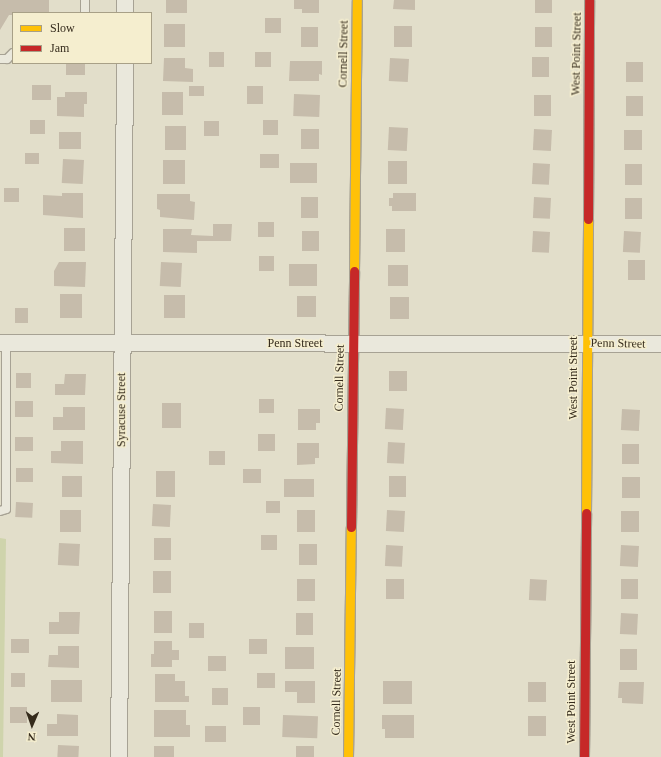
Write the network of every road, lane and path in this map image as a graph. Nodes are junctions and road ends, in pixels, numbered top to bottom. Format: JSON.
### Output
{"nodes":[{"id":1,"x":85,"y":0,"type":"edge"},
{"id":2,"x":125,"y":0,"type":"edge"},
{"id":3,"x":357,"y":0,"type":"edge"},
{"id":4,"x":589,"y":0,"type":"edge"},
{"id":5,"x":85,"y":12,"type":"edge"},
{"id":6,"x":125,"y":12,"type":"edge"},
{"id":7,"x":12,"y":54,"type":"edge"},
{"id":8,"x":0,"y":59,"type":"edge"},
{"id":9,"x":125,"y":64,"type":"edge"},
{"id":10,"x":3,"y":343,"type":"edge"},
{"id":11,"x":122,"y":343,"type":"junction"},
{"id":12,"x":352,"y":344,"type":"junction"},
{"id":13,"x":586,"y":344,"type":"junction"},
{"id":14,"x":661,"y":344,"type":"edge"},
{"id":15,"x":0,"y":511,"type":"edge"},
{"id":16,"x":119,"y":757,"type":"edge"},
{"id":17,"x":348,"y":757,"type":"edge"},
{"id":18,"x":584,"y":757,"type":"edge"}],
"edges":[{"from":1,"to":5,"type":"lane"},
{"from":2,"to":6,"type":"street"},
{"from":3,"to":12,"type":"street","name":"Cornell Street"},
{"from":4,"to":13,"type":"street","name":"West Point Street"},
{"from":7,"to":8,"type":"lane"},
{"from":9,"to":11,"type":"street","name":"Syracuse Street"},
{"from":10,"to":11,"type":"street","name":"Penn Street"},
{"from":10,"to":15,"type":"lane"},
{"from":11,"to":12,"type":"street","name":"Penn Street"},
{"from":11,"to":16,"type":"street","name":"Syracuse Street"},
{"from":12,"to":13,"type":"street","name":"Penn Street"},
{"from":12,"to":17,"type":"street","name":"Cornell Street"},
{"from":13,"to":14,"type":"street","name":"Penn Street"},
{"from":13,"to":18,"type":"street","name":"West Point Street"}]}
